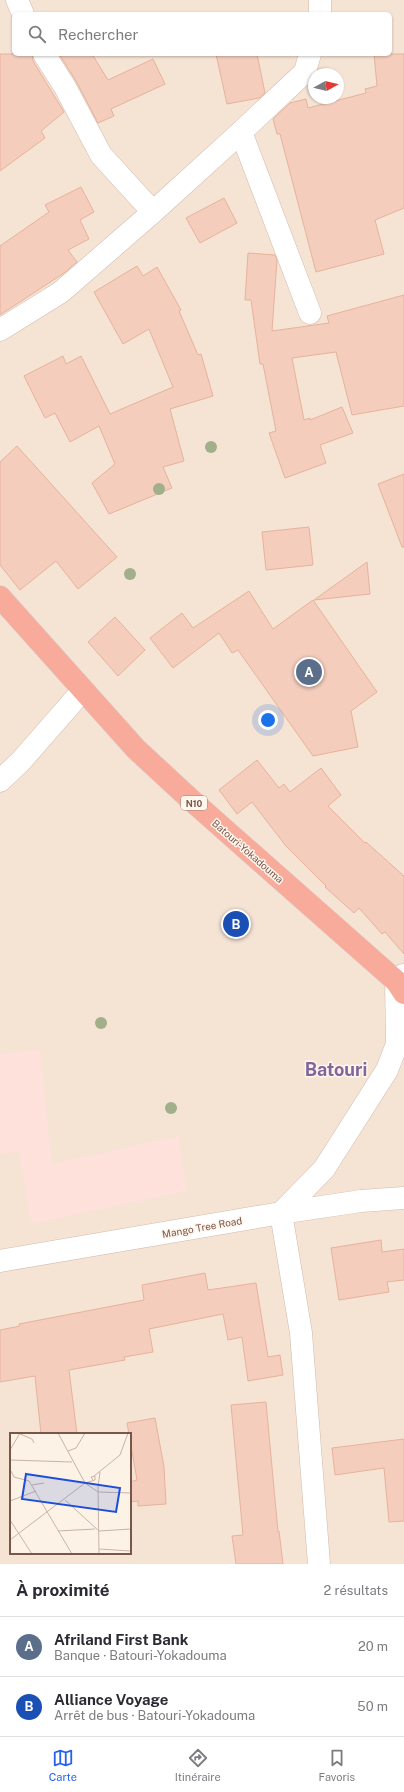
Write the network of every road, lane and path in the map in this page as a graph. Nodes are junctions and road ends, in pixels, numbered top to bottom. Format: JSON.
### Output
{"nodes":[{"id":1,"x":17,"y":0,"type":"edge"},
{"id":2,"x":320,"y":0,"type":"edge"},
{"id":3,"x":22,"y":12,"type":"edge"},
{"id":4,"x":320,"y":12,"type":"edge"},
{"id":5,"x":45,"y":56,"type":"edge"},
{"id":6,"x":309,"y":56,"type":"edge"},
{"id":7,"x":241,"y":132,"type":"junction"},
{"id":8,"x":152,"y":212,"type":"junction"},
{"id":9,"x":310,"y":313,"type":"dead end"},
{"id":10,"x":0,"y":330,"type":"edge"},
{"id":11,"x":0,"y":597,"type":"edge"},
{"id":12,"x":83,"y":690,"type":"junction"},
{"id":13,"x":0,"y":781,"type":"edge"},
{"id":14,"x":401,"y":982,"type":"edge"},
{"id":15,"x":404,"y":1198,"type":"edge"},
{"id":16,"x":281,"y":1213,"type":"junction"},
{"id":17,"x":0,"y":1261,"type":"edge"},
{"id":18,"x":319,"y":1564,"type":"edge"}],
"edges":[{"from":1,"to":3,"type":"street"},
{"from":2,"to":4,"type":"street"},
{"from":5,"to":8,"type":"street"},
{"from":6,"to":7,"type":"street"},
{"from":7,"to":8,"type":"street"},
{"from":7,"to":9,"type":"street"},
{"from":8,"to":10,"type":"street"},
{"from":11,"to":12,"type":"highway","name":"Batouri-Yokadouma","number":"N10"},
{"from":12,"to":13,"type":"street"},
{"from":12,"to":14,"type":"highway","name":"Batouri-Yokadouma","number":"N10"},
{"from":14,"to":16,"type":"street"},
{"from":15,"to":16,"type":"street","name":"Mango Tree Road"},
{"from":16,"to":17,"type":"street","name":"Mango Tree Road"},
{"from":16,"to":18,"type":"street"}]}
